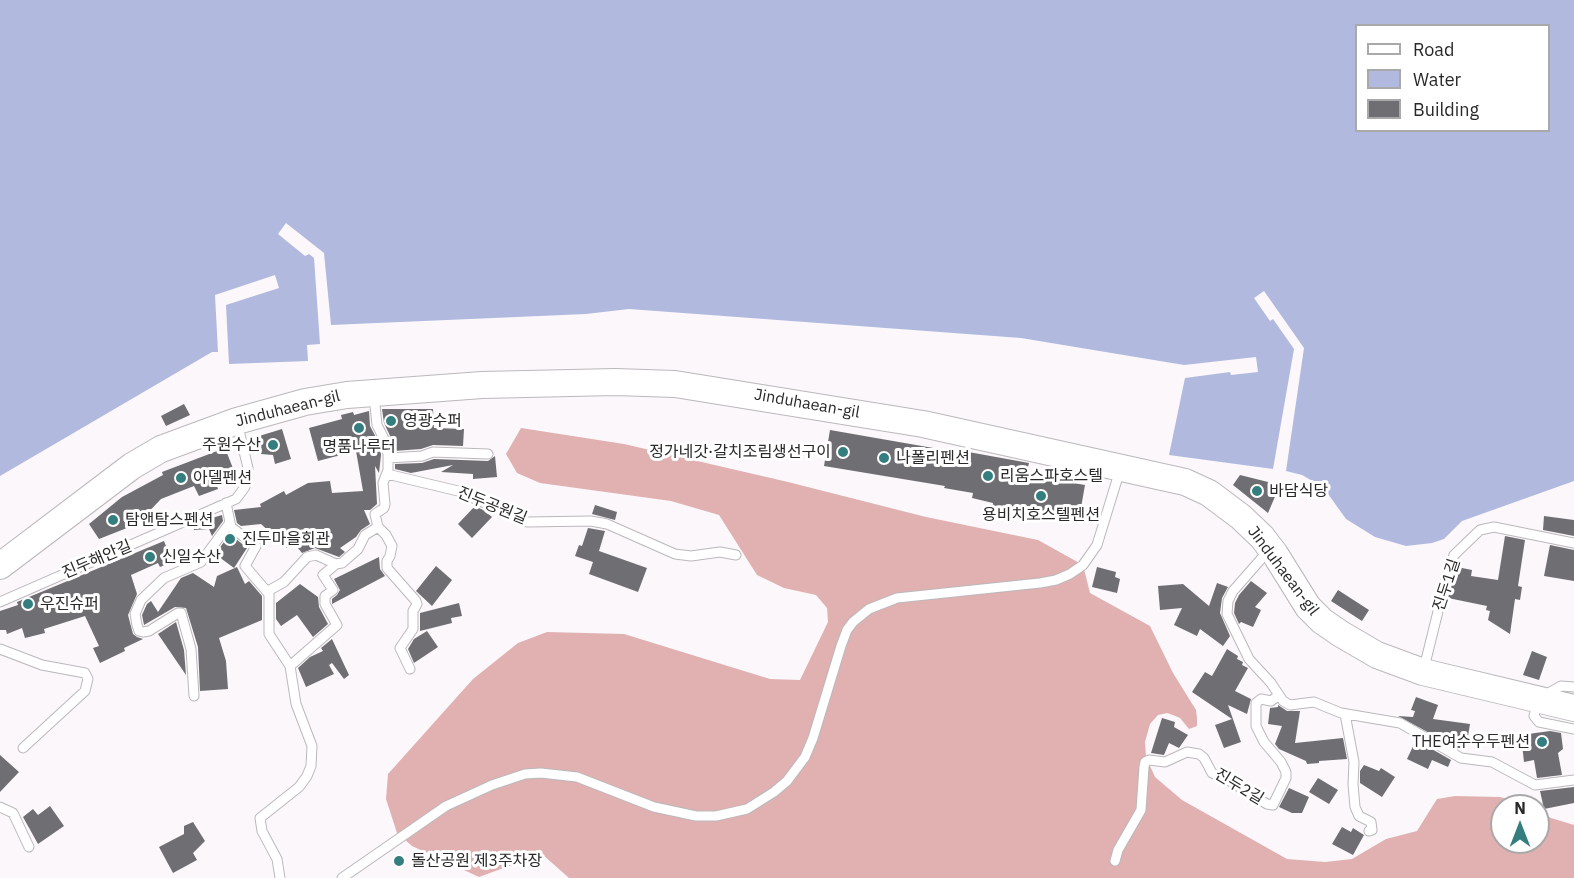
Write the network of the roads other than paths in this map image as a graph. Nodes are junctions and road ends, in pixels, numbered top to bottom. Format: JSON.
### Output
{"nodes":[{"id":1,"x":374,"y":393,"type":"junction"},
{"id":2,"x":237,"y":421,"type":"junction"},
{"id":3,"x":488,"y":454,"type":"dead end"},
{"id":4,"x":388,"y":458,"type":"junction"},
{"id":5,"x":1121,"y":466,"type":"junction"},
{"id":6,"x":387,"y":474,"type":"junction"},
{"id":7,"x":226,"y":503,"type":"junction"},
{"id":8,"x":229,"y":524,"type":"junction"},
{"id":9,"x":378,"y":527,"type":"junction"},
{"id":10,"x":1574,"y":543,"type":"edge"},
{"id":11,"x":1270,"y":548,"type":"junction"},
{"id":12,"x":736,"y":555,"type":"dead end"},
{"id":13,"x":336,"y":564,"type":"junction"},
{"id":14,"x":0,"y":566,"type":"edge"},
{"id":15,"x":268,"y":591,"type":"junction"},
{"id":16,"x":0,"y":602,"type":"edge"},
{"id":17,"x":0,"y":649,"type":"edge"},
{"id":18,"x":290,"y":666,"type":"junction"},
{"id":19,"x":410,"y":669,"type":"dead end"},
{"id":20,"x":1423,"y":672,"type":"junction"},
{"id":21,"x":1574,"y":687,"type":"edge"},
{"id":22,"x":1279,"y":695,"type":"junction"},
{"id":23,"x":194,"y":696,"type":"dead end"},
{"id":24,"x":1538,"y":699,"type":"junction"},
{"id":25,"x":1574,"y":708,"type":"edge"},
{"id":26,"x":1345,"y":714,"type":"junction"},
{"id":27,"x":1574,"y":729,"type":"edge"},
{"id":28,"x":23,"y":748,"type":"dead end"},
{"id":29,"x":1574,"y":780,"type":"edge"},
{"id":30,"x":0,"y":807,"type":"edge"},
{"id":31,"x":1369,"y":831,"type":"dead end"},
{"id":32,"x":29,"y":847,"type":"dead end"},
{"id":33,"x":1115,"y":861,"type":"dead end"},
{"id":34,"x":280,"y":878,"type":"edge"},
{"id":35,"x":342,"y":878,"type":"edge"}],
"edges":[{"from":1,"to":2,"type":"street","name":"Jinduhaean-gil"},
{"from":1,"to":4,"type":"lane"},
{"from":1,"to":5,"type":"street","name":"Jinduhaean-gil"},
{"from":2,"to":7,"type":"lane"},
{"from":2,"to":14,"type":"street","name":"Jinduhaean-gil"},
{"from":3,"to":4,"type":"lane"},
{"from":4,"to":6,"type":"lane"},
{"from":5,"to":11,"type":"street","name":"Jinduhaean-gil"},
{"from":5,"to":35,"type":"lane"},
{"from":6,"to":9,"type":"lane"},
{"from":6,"to":12,"type":"lane","name":"진두공원길"},
{"from":7,"to":8,"type":"lane"},
{"from":7,"to":16,"type":"lane","name":"진두해안길"},
{"from":8,"to":15,"type":"lane"},
{"from":8,"to":23,"type":"lane"},
{"from":9,"to":13,"type":"lane"},
{"from":9,"to":19,"type":"lane"},
{"from":10,"to":20,"type":"lane","name":"진두1길"},
{"from":11,"to":20,"type":"street","name":"Jinduhaean-gil"},
{"from":11,"to":22,"type":"lane"},
{"from":13,"to":15,"type":"lane"},
{"from":13,"to":18,"type":"lane"},
{"from":15,"to":18,"type":"lane"},
{"from":17,"to":28,"type":"lane"},
{"from":18,"to":34,"type":"lane"},
{"from":20,"to":24,"type":"street","name":"Jinduhaean-gil"},
{"from":21,"to":24,"type":"lane"},
{"from":22,"to":26,"type":"lane"},
{"from":22,"to":33,"type":"lane","name":"진두2길"},
{"from":24,"to":25,"type":"street","name":"Jinduhaean-gil"},
{"from":24,"to":27,"type":"lane"},
{"from":26,"to":29,"type":"lane"},
{"from":26,"to":31,"type":"lane"},
{"from":30,"to":32,"type":"lane"}]}
